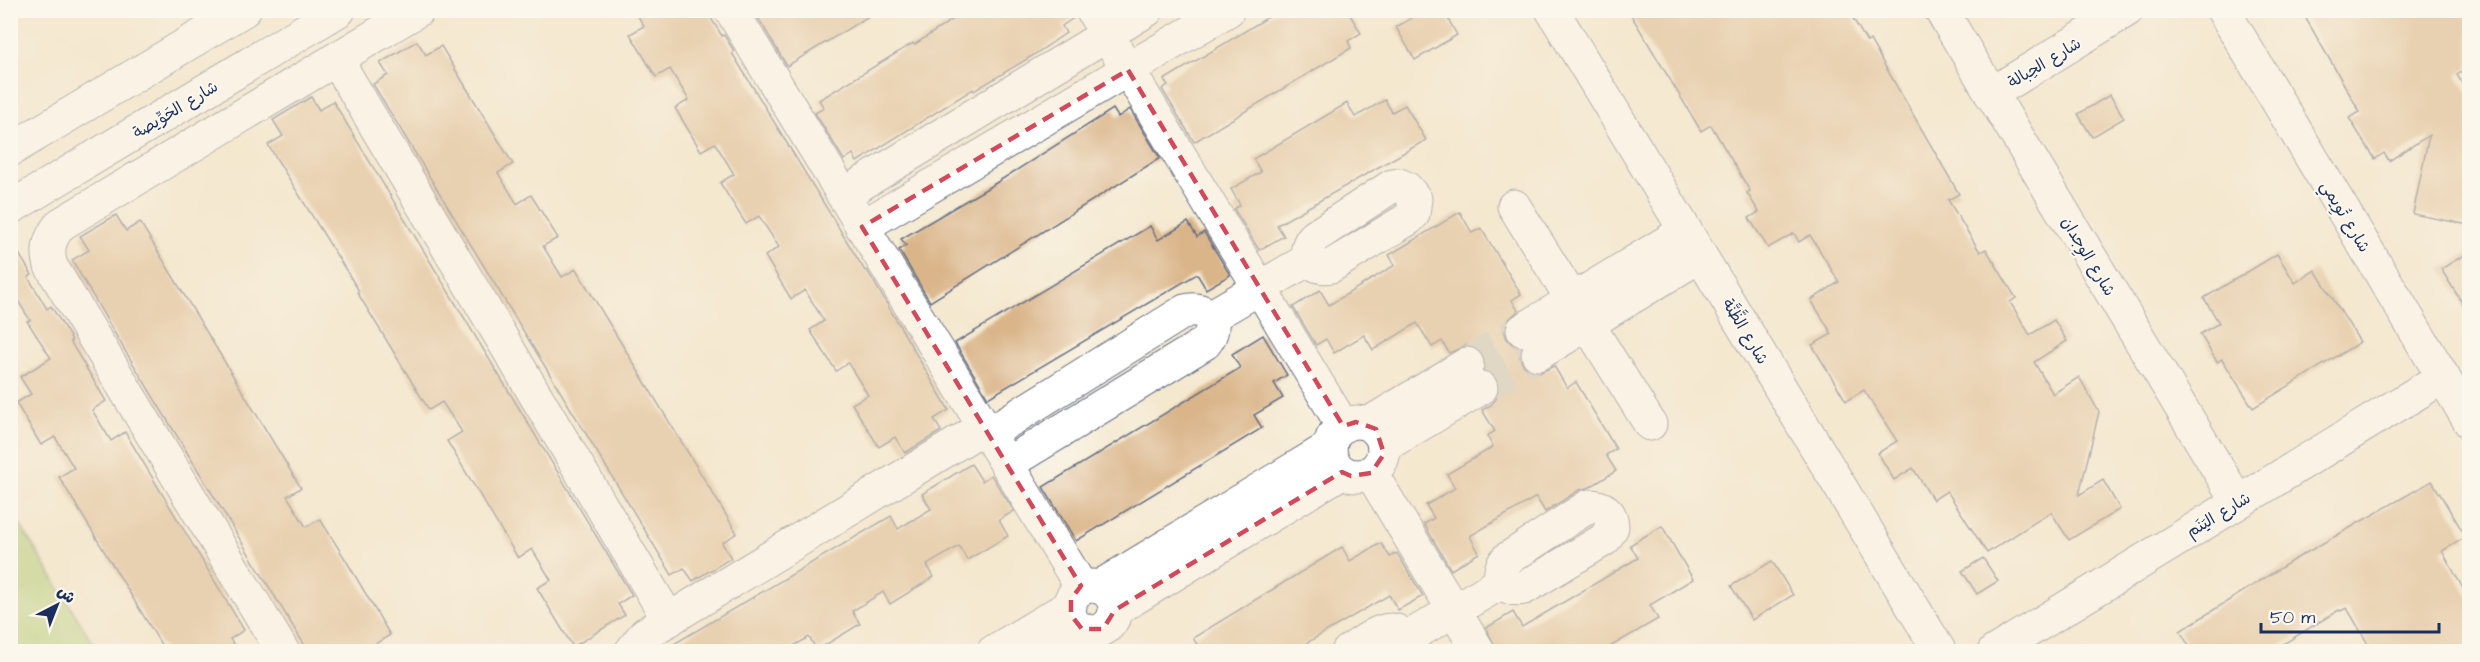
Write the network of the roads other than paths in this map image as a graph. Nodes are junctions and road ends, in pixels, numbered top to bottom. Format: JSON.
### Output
{"nodes":[{"id":1,"x":244,"y":10,"type":"edge"},
{"id":2,"x":339,"y":10,"type":"edge"},
{"id":3,"x":418,"y":10,"type":"edge"},
{"id":4,"x":731,"y":10,"type":"edge"},
{"id":5,"x":1147,"y":10,"type":"edge"},
{"id":6,"x":1228,"y":10,"type":"edge"},
{"id":7,"x":1552,"y":10,"type":"edge"},
{"id":8,"x":1941,"y":10,"type":"edge"},
{"id":9,"x":2127,"y":10,"type":"edge"},
{"id":10,"x":2223,"y":10,"type":"edge"},
{"id":11,"x":1100,"y":23,"type":"edge"},
{"id":12,"x":336,"y":59,"type":"junction"},
{"id":13,"x":1128,"y":70,"type":"junction"},
{"id":14,"x":1991,"y":94,"type":"junction"},
{"id":15,"x":10,"y":150,"type":"edge"},
{"id":16,"x":843,"y":195,"type":"junction"},
{"id":17,"x":1514,"y":206,"type":"dead end"},
{"id":18,"x":10,"y":208,"type":"edge"},
{"id":19,"x":862,"y":227,"type":"junction"},
{"id":20,"x":1693,"y":244,"type":"junction"},
{"id":21,"x":1309,"y":260,"type":"dead end"},
{"id":22,"x":1260,"y":288,"type":"junction"},
{"id":23,"x":1580,"y":312,"type":"junction"},
{"id":24,"x":1210,"y":317,"type":"junction"},
{"id":25,"x":1530,"y":342,"type":"tunnel mouth"},
{"id":26,"x":1474,"y":376,"type":"tunnel mouth"},
{"id":27,"x":2443,"y":377,"type":"junction"},
{"id":28,"x":2469,"y":422,"type":"edge"},
{"id":29,"x":1650,"y":424,"type":"dead end"},
{"id":30,"x":986,"y":430,"type":"junction"},
{"id":31,"x":1356,"y":448,"type":"junction"},
{"id":32,"x":1007,"y":464,"type":"junction"},
{"id":33,"x":2238,"y":502,"type":"junction"},
{"id":34,"x":1502,"y":582,"type":"dead end"},
{"id":35,"x":1454,"y":610,"type":"junction"},
{"id":36,"x":1095,"y":614,"type":"edge"},
{"id":37,"x":669,"y":620,"type":"junction"},
{"id":38,"x":1408,"y":645,"type":"edge"},
{"id":39,"x":283,"y":651,"type":"edge"},
{"id":40,"x":632,"y":651,"type":"edge"},
{"id":41,"x":993,"y":651,"type":"edge"},
{"id":42,"x":1046,"y":651,"type":"edge"},
{"id":43,"x":1348,"y":651,"type":"edge"},
{"id":44,"x":1479,"y":651,"type":"edge"},
{"id":45,"x":1940,"y":651,"type":"edge"},
{"id":46,"x":1994,"y":651,"type":"edge"}],
"edges":[{"from":1,"to":15,"type":"street"},
{"from":2,"to":18,"type":"street","name":"شارع الحَوِّيصة"},
{"from":3,"to":12,"type":"street"},
{"from":4,"to":16,"type":"street"},
{"from":5,"to":11,"type":"street"},
{"from":6,"to":13,"type":"street"},
{"from":7,"to":20,"type":"street","name":"شارع الظَّنَّة"},
{"from":8,"to":14,"type":"street","name":"شارع الوِجدان"},
{"from":9,"to":14,"type":"street","name":"شارع الحِبالة"},
{"from":10,"to":27,"type":"street","name":"شارع تُوِيمي"},
{"from":11,"to":13,"type":"street"},
{"from":11,"to":16,"type":"street"},
{"from":12,"to":37,"type":"street"},
{"from":12,"to":39,"type":"street"},
{"from":13,"to":19,"type":"street"},
{"from":13,"to":22,"type":"street"},
{"from":14,"to":33,"type":"street","name":"شارع الوِجدان"},
{"from":16,"to":19,"type":"street"},
{"from":17,"to":23,"type":"street"},
{"from":19,"to":30,"type":"street"},
{"from":20,"to":23,"type":"street"},
{"from":20,"to":45,"type":"street","name":"شارع الظَّنَّة"},
{"from":21,"to":22,"type":"street"},
{"from":22,"to":24,"type":"street"},
{"from":22,"to":31,"type":"street"},
{"from":23,"to":25,"type":"street"},
{"from":23,"to":29,"type":"street"},
{"from":24,"to":30,"type":"street"},
{"from":24,"to":32,"type":"street"},
{"from":26,"to":31,"type":"street"},
{"from":27,"to":28,"type":"street","name":"شارع تُوِيمي"},
{"from":27,"to":33,"type":"street","name":"شارع اليَنَم"},
{"from":30,"to":32,"type":"street"},
{"from":30,"to":37,"type":"street"},
{"from":31,"to":35,"type":"street"},
{"from":31,"to":36,"type":"street"},
{"from":32,"to":36,"type":"street"},
{"from":33,"to":46,"type":"street","name":"شارع اليَنَم"},
{"from":34,"to":35,"type":"street"},
{"from":35,"to":38,"type":"street"},
{"from":35,"to":44,"type":"street"},
{"from":36,"to":41,"type":"street"},
{"from":36,"to":42,"type":"street"},
{"from":37,"to":40,"type":"street"},
{"from":38,"to":43,"type":"street"}]}
